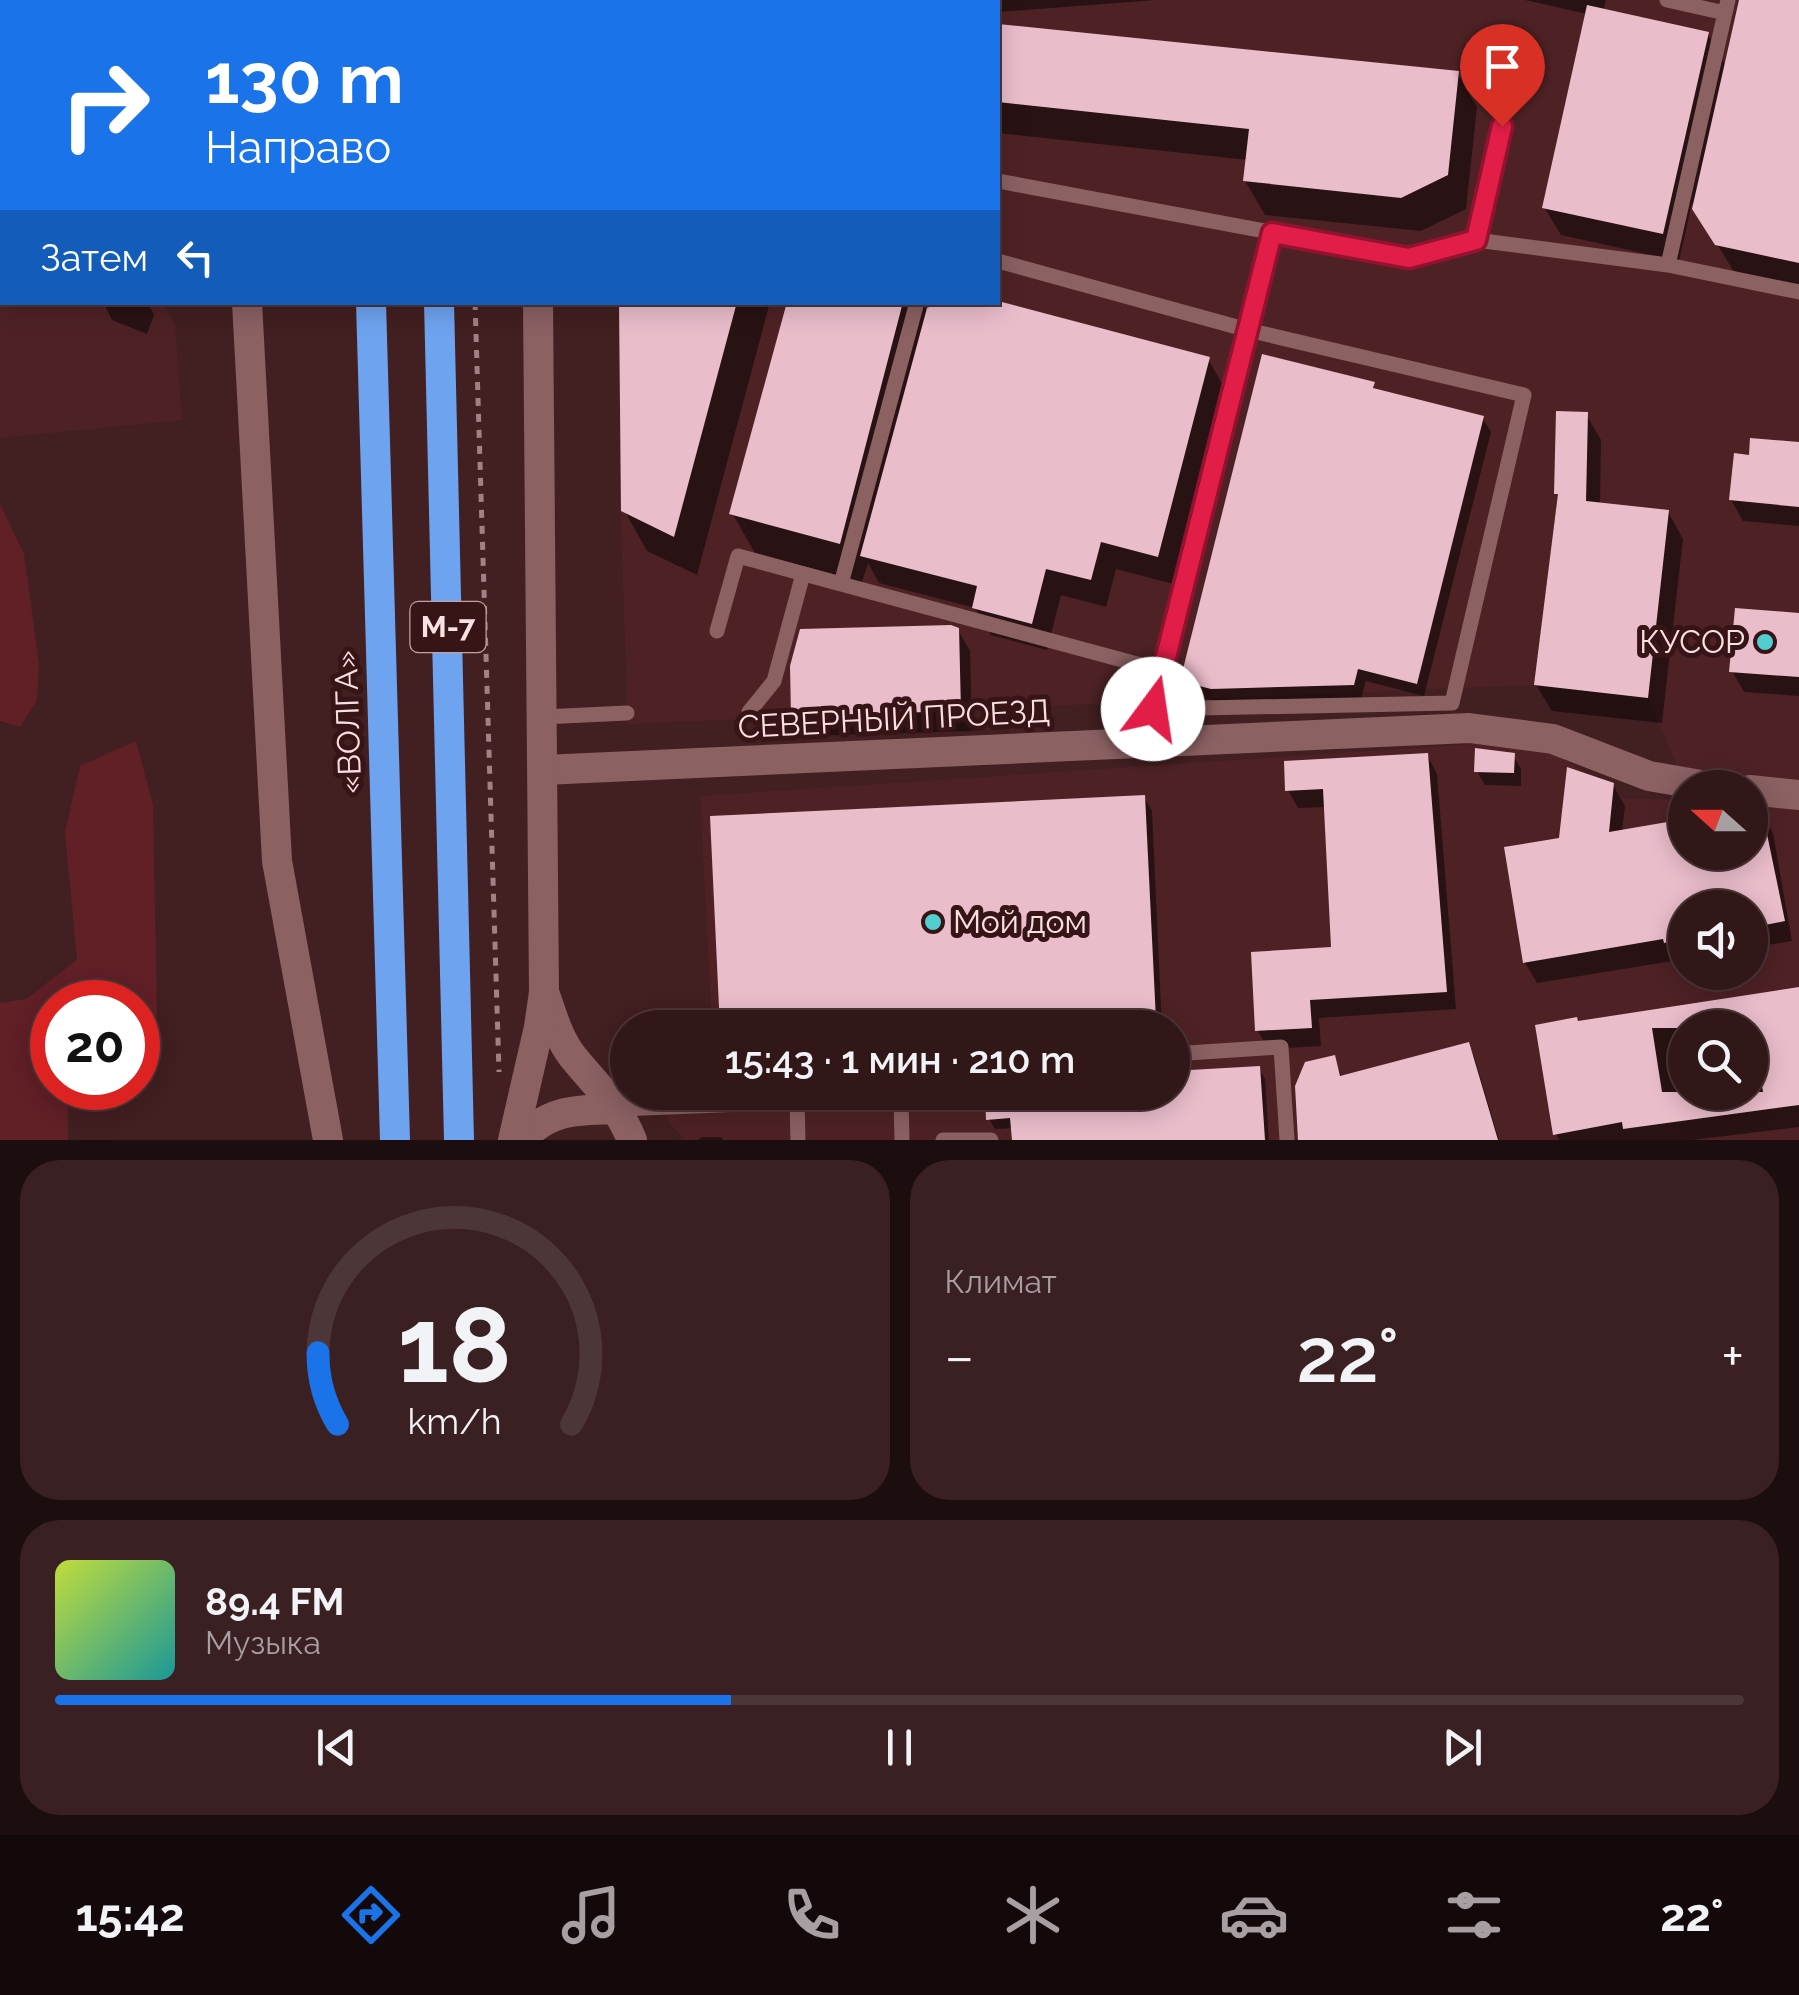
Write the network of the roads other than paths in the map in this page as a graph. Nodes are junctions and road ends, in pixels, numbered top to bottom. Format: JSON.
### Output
{"nodes":[{"id":1,"x":1667,"y":0,"type":"edge"},
{"id":2,"x":1727,"y":6,"type":"edge"},
{"id":3,"x":1519,"y":50,"type":"dead end"},
{"id":4,"x":1000,"y":182,"type":"edge"},
{"id":5,"x":1272,"y":233,"type":"junction"},
{"id":6,"x":1476,"y":240,"type":"junction"},
{"id":7,"x":1000,"y":263,"type":"edge"},
{"id":8,"x":1668,"y":265,"type":"junction"},
{"id":9,"x":1799,"y":292,"type":"edge"},
{"id":10,"x":247,"y":305,"type":"edge"},
{"id":11,"x":371,"y":305,"type":"edge"},
{"id":12,"x":439,"y":305,"type":"edge"},
{"id":13,"x":538,"y":305,"type":"edge"},
{"id":14,"x":915,"y":305,"type":"edge"},
{"id":15,"x":1248,"y":330,"type":"junction"},
{"id":16,"x":803,"y":574,"type":"junction"},
{"id":17,"x":840,"y":584,"type":"junction"},
{"id":18,"x":717,"y":631,"type":"dead end"},
{"id":19,"x":1163,"y":671,"type":"junction"},
{"id":20,"x":627,"y":712,"type":"dead end"},
{"id":21,"x":749,"y":712,"type":"dead end"},
{"id":22,"x":542,"y":717,"type":"junction"},
{"id":23,"x":543,"y":770,"type":"junction"},
{"id":24,"x":1668,"y":779,"type":"edge"},
{"id":25,"x":1768,"y":792,"type":"edge"},
{"id":26,"x":1799,"y":795,"type":"edge"},
{"id":27,"x":544,"y":992,"type":"junction"},
{"id":28,"x":1190,"y":1053,"type":"edge"},
{"id":29,"x":610,"y":1099,"type":"edge"},
{"id":30,"x":610,"y":1109,"type":"edge"},
{"id":31,"x":619,"y":1110,"type":"edge"},
{"id":32,"x":797,"y":1110,"type":"edge"},
{"id":33,"x":903,"y":1110,"type":"edge"},
{"id":34,"x":328,"y":1140,"type":"edge"},
{"id":35,"x":395,"y":1140,"type":"edge"},
{"id":36,"x":459,"y":1140,"type":"edge"},
{"id":37,"x":513,"y":1140,"type":"edge"},
{"id":38,"x":522,"y":1140,"type":"edge"},
{"id":39,"x":632,"y":1140,"type":"edge"},
{"id":40,"x":798,"y":1140,"type":"edge"},
{"id":41,"x":902,"y":1140,"type":"edge"},
{"id":42,"x":944,"y":1140,"type":"edge"},
{"id":43,"x":991,"y":1140,"type":"edge"},
{"id":44,"x":1288,"y":1140,"type":"edge"}],
"edges":[{"from":1,"to":2,"type":"lane"},
{"from":2,"to":8,"type":"lane"},
{"from":3,"to":6,"type":"lane"},
{"from":4,"to":5,"type":"lane"},
{"from":5,"to":6,"type":"lane"},
{"from":5,"to":15,"type":"lane"},
{"from":6,"to":8,"type":"lane"},
{"from":7,"to":15,"type":"lane"},
{"from":8,"to":9,"type":"lane"},
{"from":10,"to":34,"type":"street"},
{"from":11,"to":35,"type":"highway","name":"«ВОЛГА»","number":"М-7"},
{"from":12,"to":36,"type":"highway","number":"М-7"},
{"from":13,"to":22,"type":"street"},
{"from":14,"to":17,"type":"lane"},
{"from":15,"to":19,"type":"lane"},
{"from":15,"to":19,"type":"lane"},
{"from":16,"to":17,"type":"lane"},
{"from":16,"to":18,"type":"lane"},
{"from":16,"to":21,"type":"lane"},
{"from":17,"to":19,"type":"lane"},
{"from":20,"to":22,"type":"lane"},
{"from":22,"to":23,"type":"street"},
{"from":23,"to":24,"type":"street","name":"СЕВЕРНЫЙ ПРОЕЗД"},
{"from":23,"to":27,"type":"street"},
{"from":25,"to":26,"type":"street"},
{"from":27,"to":29,"type":"street"},
{"from":27,"to":37,"type":"street"},
{"from":28,"to":44,"type":"lane"},
{"from":30,"to":38,"type":"street"},
{"from":31,"to":39,"type":"street"},
{"from":32,"to":40,"type":"lane"},
{"from":33,"to":41,"type":"lane"},
{"from":42,"to":43,"type":"lane"}]}
